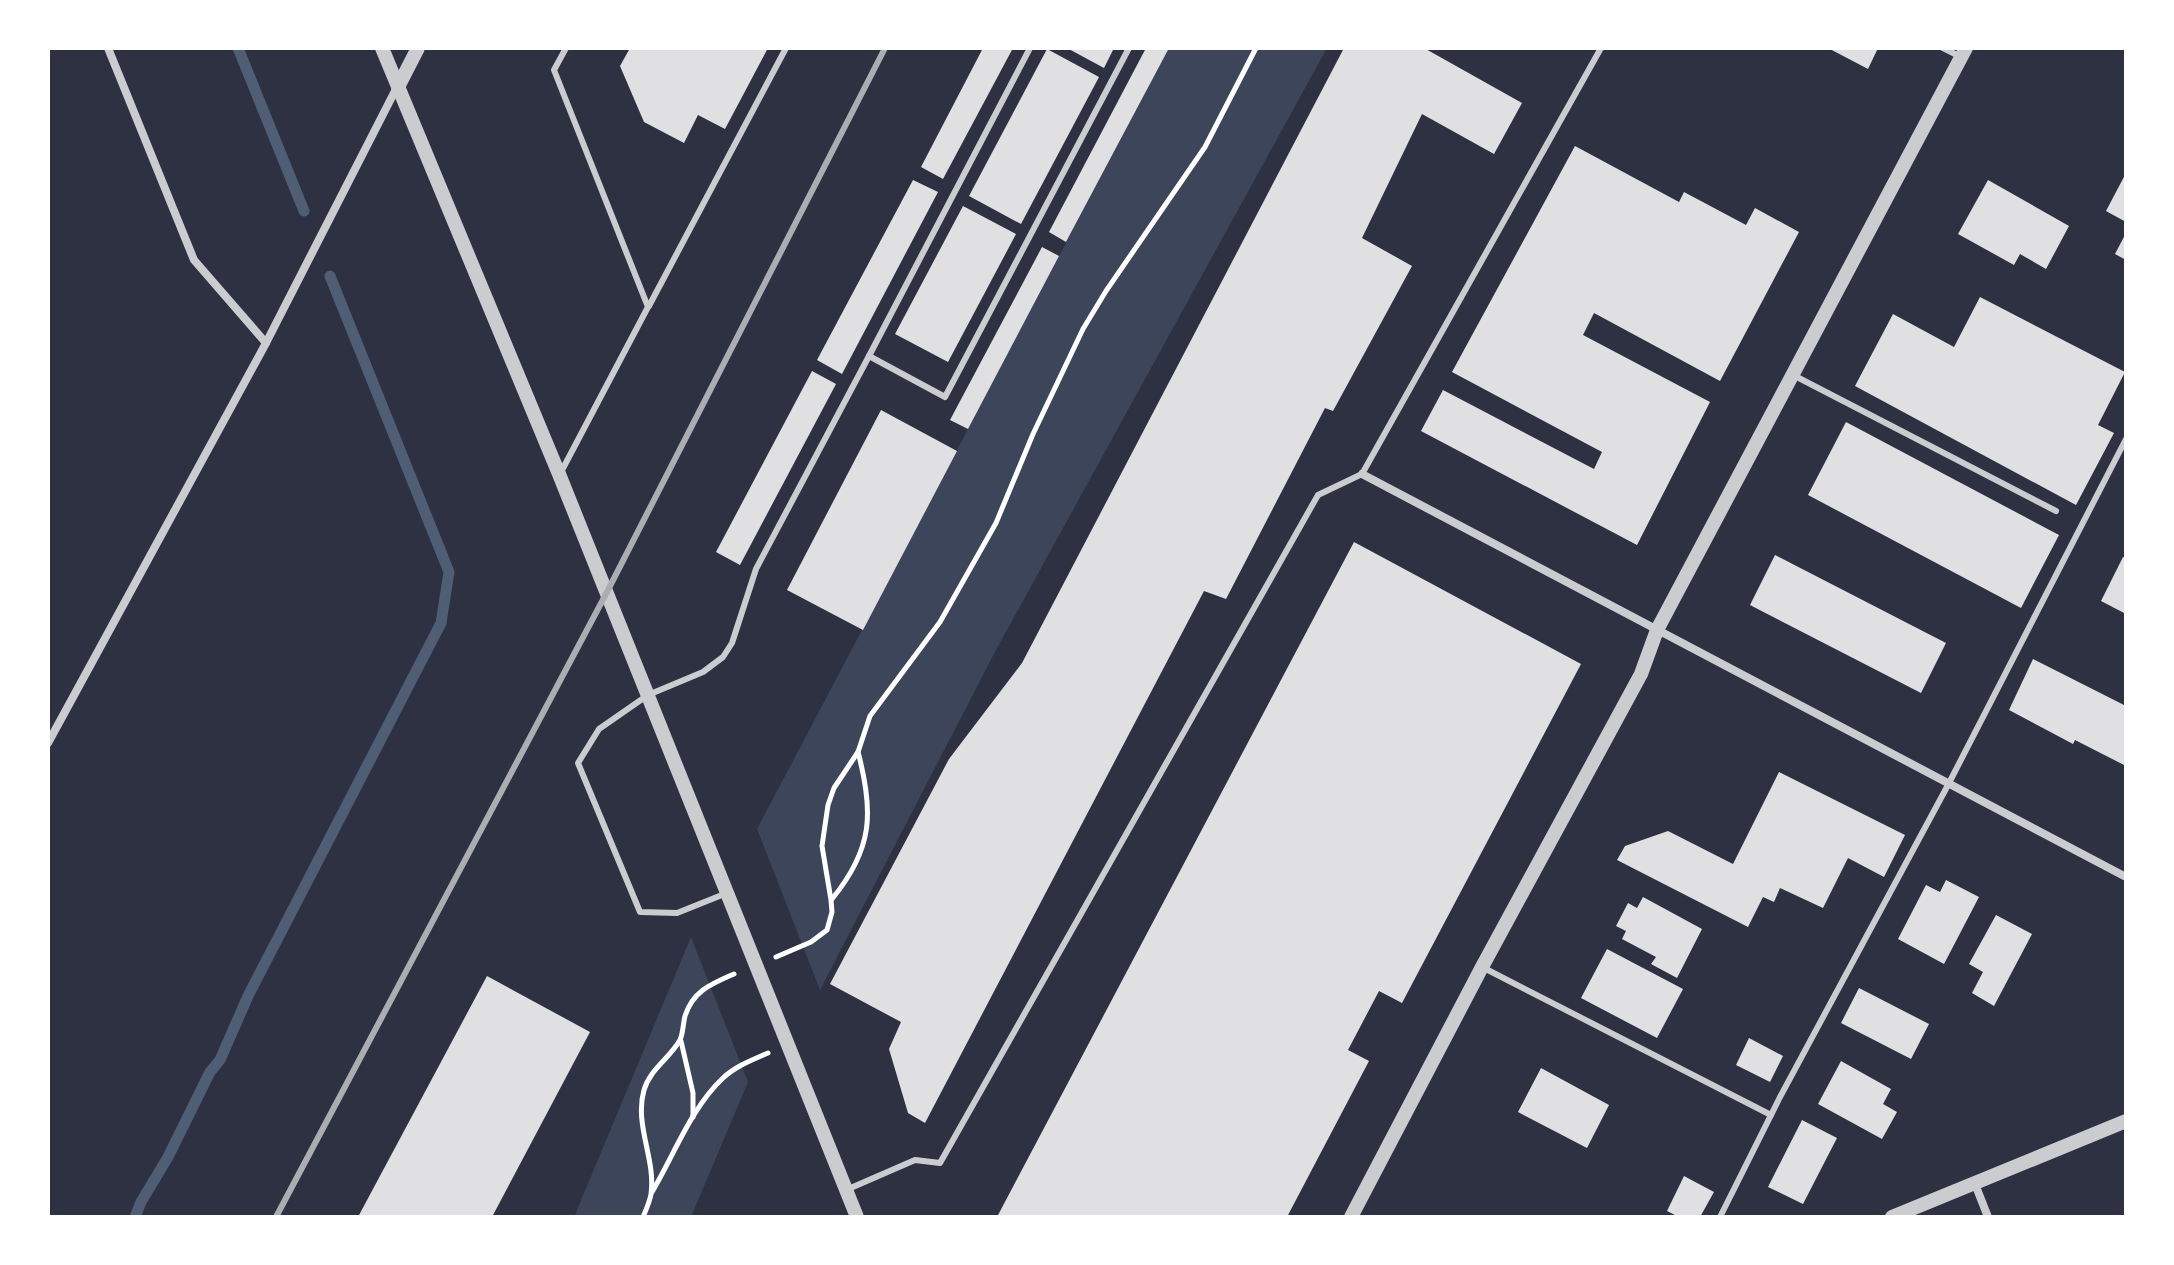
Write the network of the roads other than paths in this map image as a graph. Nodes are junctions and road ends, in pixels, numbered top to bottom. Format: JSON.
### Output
{"nodes":[{"id":1,"x":108,"y":48,"type":"edge"},
{"id":2,"x":382,"y":48,"type":"edge"},
{"id":3,"x":418,"y":48,"type":"edge"},
{"id":4,"x":566,"y":48,"type":"edge"},
{"id":5,"x":786,"y":48,"type":"edge"},
{"id":6,"x":1030,"y":48,"type":"edge"},
{"id":7,"x":1129,"y":48,"type":"edge"},
{"id":8,"x":1601,"y":48,"type":"edge"},
{"id":9,"x":1943,"y":48,"type":"edge"},
{"id":10,"x":1964,"y":53,"type":"edge"},
{"id":11,"x":398,"y":87,"type":"junction"},
{"id":12,"x":648,"y":307,"type":"junction"},
{"id":13,"x":266,"y":343,"type":"junction"},
{"id":14,"x":869,"y":356,"type":"junction"},
{"id":15,"x":1792,"y":374,"type":"junction"},
{"id":16,"x":2126,"y":439,"type":"edge"},
{"id":17,"x":559,"y":474,"type":"junction"},
{"id":18,"x":1362,"y":474,"type":"junction"},
{"id":19,"x":2056,"y":511,"type":"dead end"},
{"id":20,"x":1657,"y":630,"type":"junction"},
{"id":21,"x":648,"y":695,"type":"junction"},
{"id":22,"x":48,"y":743,"type":"edge"},
{"id":23,"x":1948,"y":785,"type":"junction"},
{"id":24,"x":2126,"y":877,"type":"edge"},
{"id":25,"x":727,"y":893,"type":"junction"},
{"id":26,"x":1482,"y":967,"type":"junction"},
{"id":27,"x":1771,"y":1115,"type":"junction"},
{"id":28,"x":2126,"y":1121,"type":"edge"},
{"id":29,"x":1975,"y":1184,"type":"junction"},
{"id":30,"x":846,"y":1190,"type":"junction"},
{"id":31,"x":857,"y":1217,"type":"edge"},
{"id":32,"x":1351,"y":1217,"type":"edge"},
{"id":33,"x":1720,"y":1217,"type":"edge"},
{"id":34,"x":1892,"y":1217,"type":"edge"},
{"id":35,"x":1988,"y":1217,"type":"edge"}],
"edges":[{"from":1,"to":13,"type":"street"},
{"from":2,"to":11,"type":"street"},
{"from":3,"to":11,"type":"street"},
{"from":4,"to":12,"type":"lane"},
{"from":5,"to":12,"type":"lane"},
{"from":6,"to":14,"type":"lane"},
{"from":7,"to":14,"type":"lane"},
{"from":8,"to":18,"type":"lane"},
{"from":9,"to":10,"type":"lane"},
{"from":10,"to":15,"type":"street"},
{"from":11,"to":13,"type":"street"},
{"from":11,"to":17,"type":"street"},
{"from":12,"to":17,"type":"lane"},
{"from":13,"to":22,"type":"street"},
{"from":14,"to":21,"type":"lane"},
{"from":15,"to":19,"type":"lane"},
{"from":15,"to":20,"type":"street"},
{"from":16,"to":23,"type":"lane"},
{"from":17,"to":21,"type":"street"},
{"from":18,"to":20,"type":"street"},
{"from":18,"to":30,"type":"lane"},
{"from":20,"to":23,"type":"street"},
{"from":20,"to":26,"type":"street"},
{"from":21,"to":25,"type":"street"},
{"from":21,"to":25,"type":"lane"},
{"from":23,"to":24,"type":"street"},
{"from":23,"to":27,"type":"lane"},
{"from":25,"to":30,"type":"street"},
{"from":26,"to":27,"type":"lane"},
{"from":26,"to":32,"type":"street"},
{"from":27,"to":33,"type":"lane"},
{"from":28,"to":29,"type":"street"},
{"from":29,"to":34,"type":"street"},
{"from":29,"to":35,"type":"street"},
{"from":30,"to":31,"type":"street"}]}
